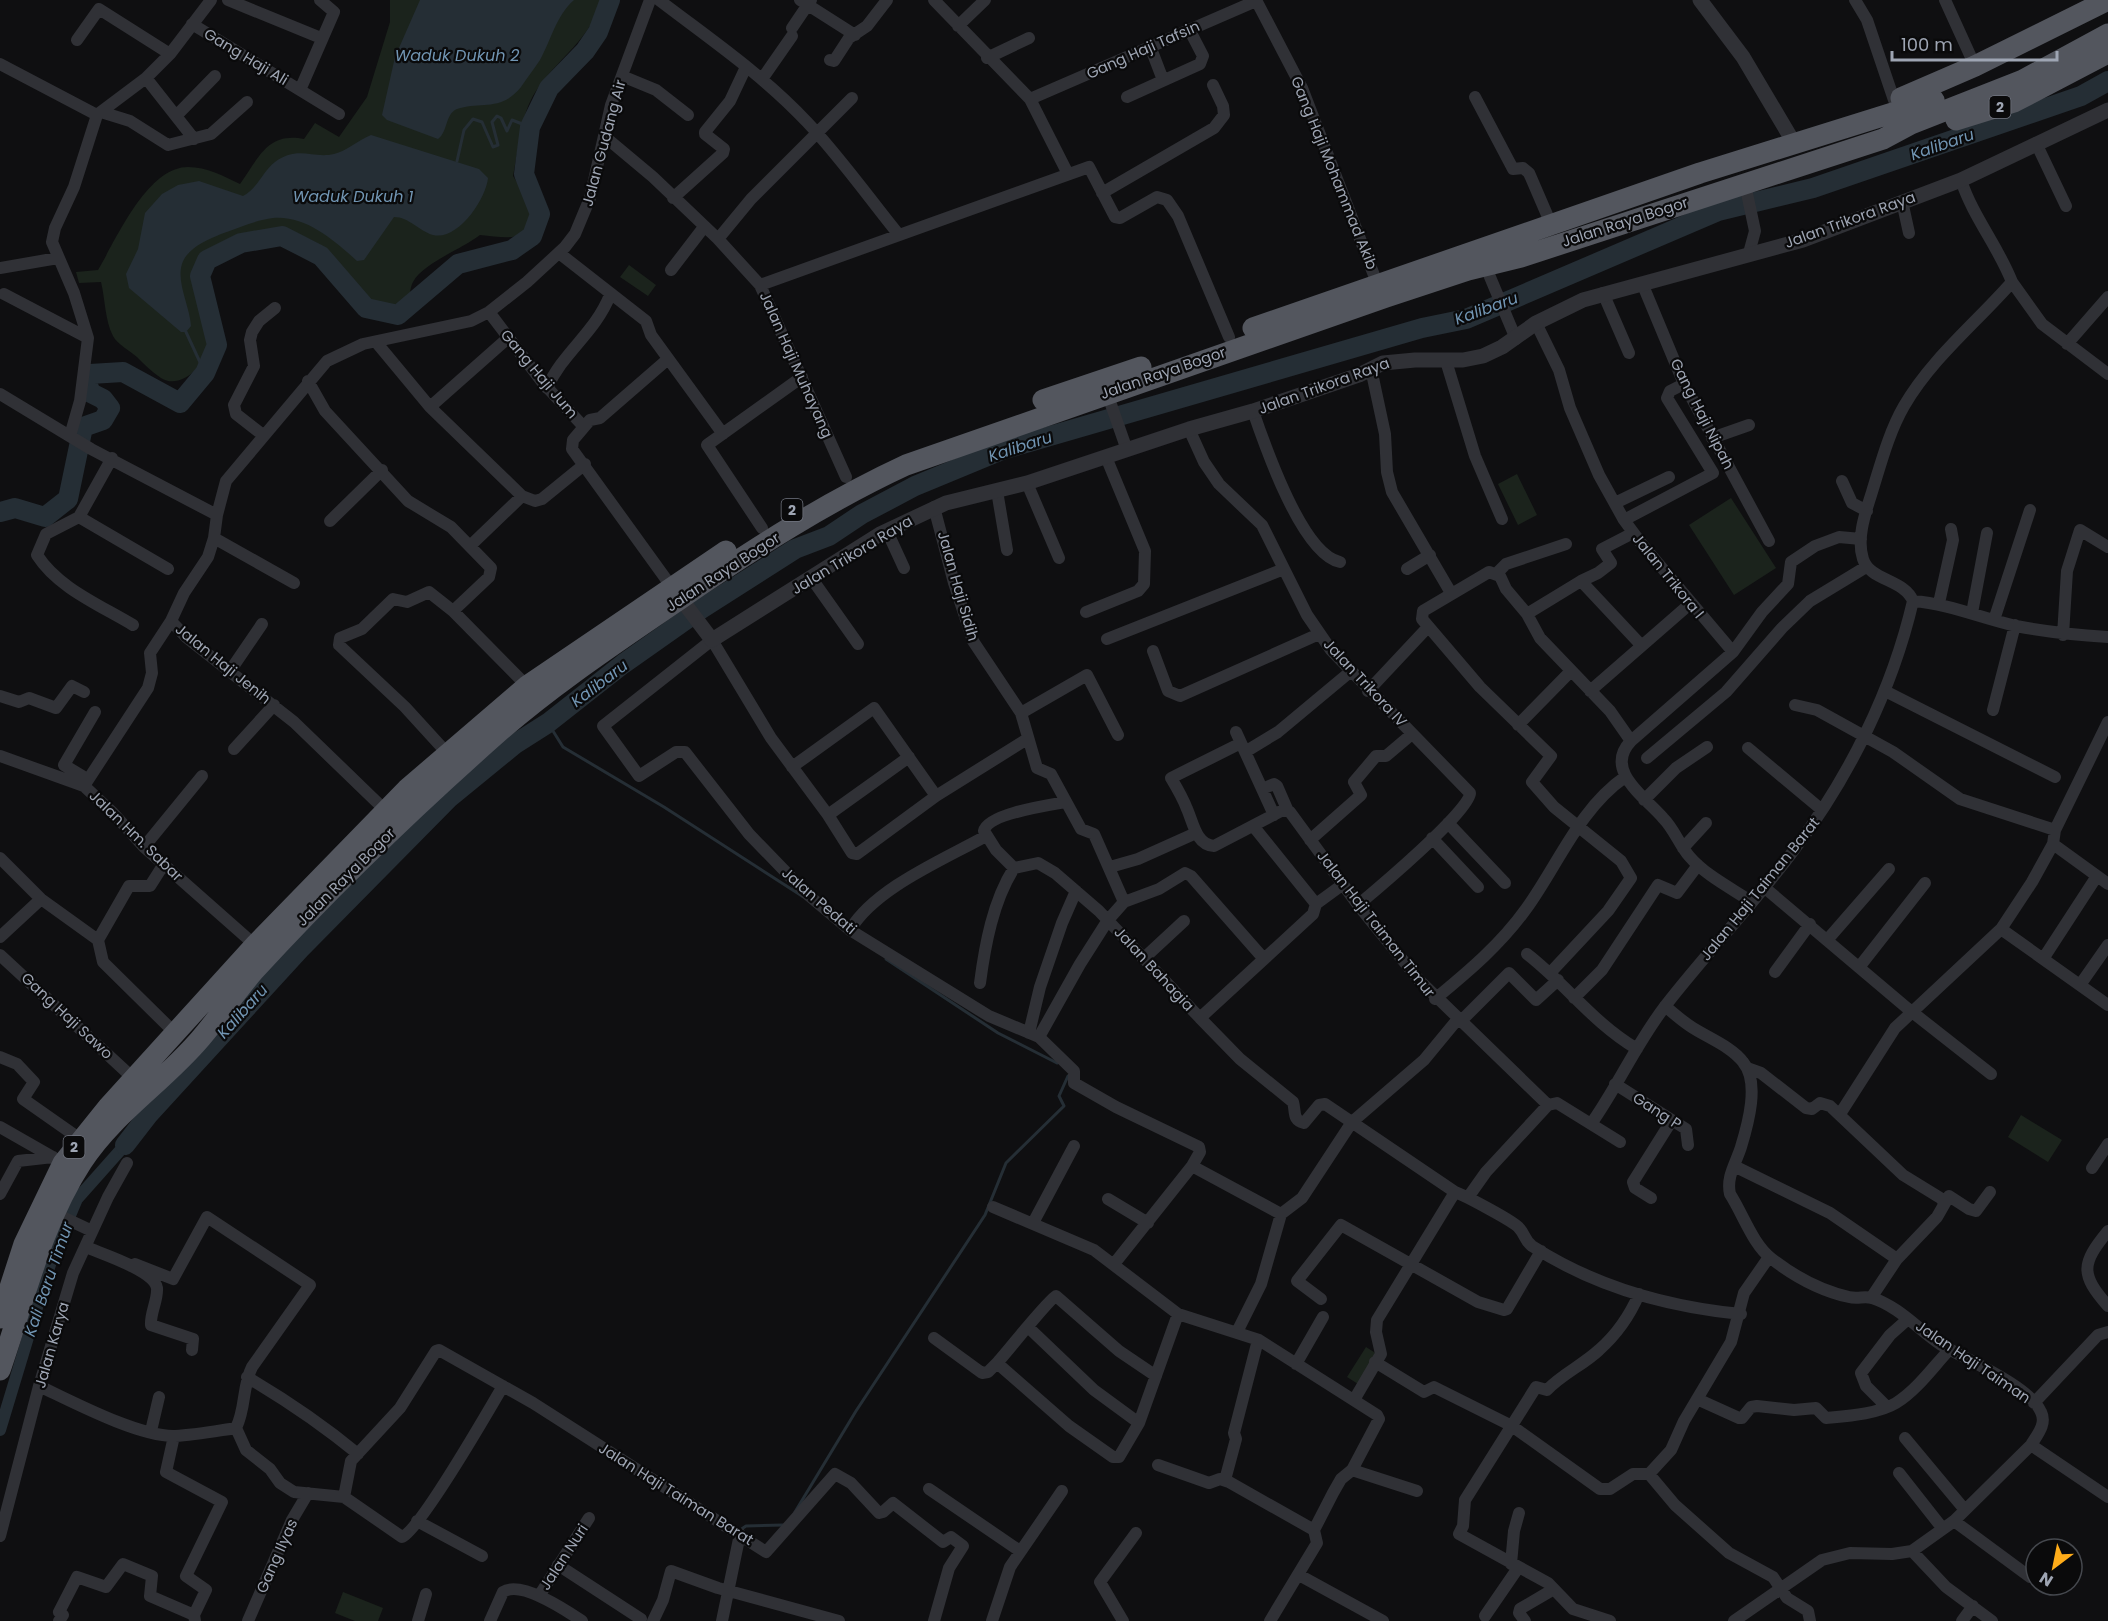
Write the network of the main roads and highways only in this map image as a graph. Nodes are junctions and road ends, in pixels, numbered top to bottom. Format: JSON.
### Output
{"nodes":[{"id":1,"x":2108,"y":0,"type":"edge"},
{"id":2,"x":2108,"y":18,"type":"edge"},
{"id":3,"x":2108,"y":34,"type":"edge"},
{"id":4,"x":2108,"y":53,"type":"edge"},
{"id":5,"x":1904,"y":111,"type":"junction"},
{"id":6,"x":1883,"y":139,"type":"junction"},
{"id":7,"x":889,"y":465,"type":"junction"},
{"id":8,"x":679,"y":597,"type":"junction"},
{"id":9,"x":5,"y":1283,"type":"edge"},
{"id":10,"x":0,"y":1318,"type":"edge"},
{"id":11,"x":0,"y":1370,"type":"edge"}],
"edges":[{"from":1,"to":5,"type":"highway","name":"Jalan Raya Bogor","number":"2"},
{"from":2,"to":5,"type":"highway","name":"Jalan Raya Bogor","number":"2"},
{"from":3,"to":5,"type":"highway","name":"Jalan Raya Bogor","number":"2"},
{"from":4,"to":6,"type":"highway","name":"Jalan Raya Bogor","number":"2"},
{"from":5,"to":6,"type":"highway","name":"Jalan Raya Bogor","number":"2"},
{"from":5,"to":7,"type":"highway","name":"Jalan Raya Bogor","number":"2"},
{"from":6,"to":7,"type":"highway","name":"Jalan Raya Bogor","number":"2"},
{"from":7,"to":8,"type":"highway","name":"Jalan Raya Bogor","number":"2"},
{"from":7,"to":8,"type":"highway","name":"Jalan Raya Bogor","number":"2"},
{"from":8,"to":9,"type":"highway","name":"Jalan Raya Bogor","number":"2"},
{"from":8,"to":11,"type":"highway","name":"Jalan Raya Bogor","number":"2"},
{"from":9,"to":10,"type":"highway","name":"Jalan Raya Bogor","number":"2"}]}
